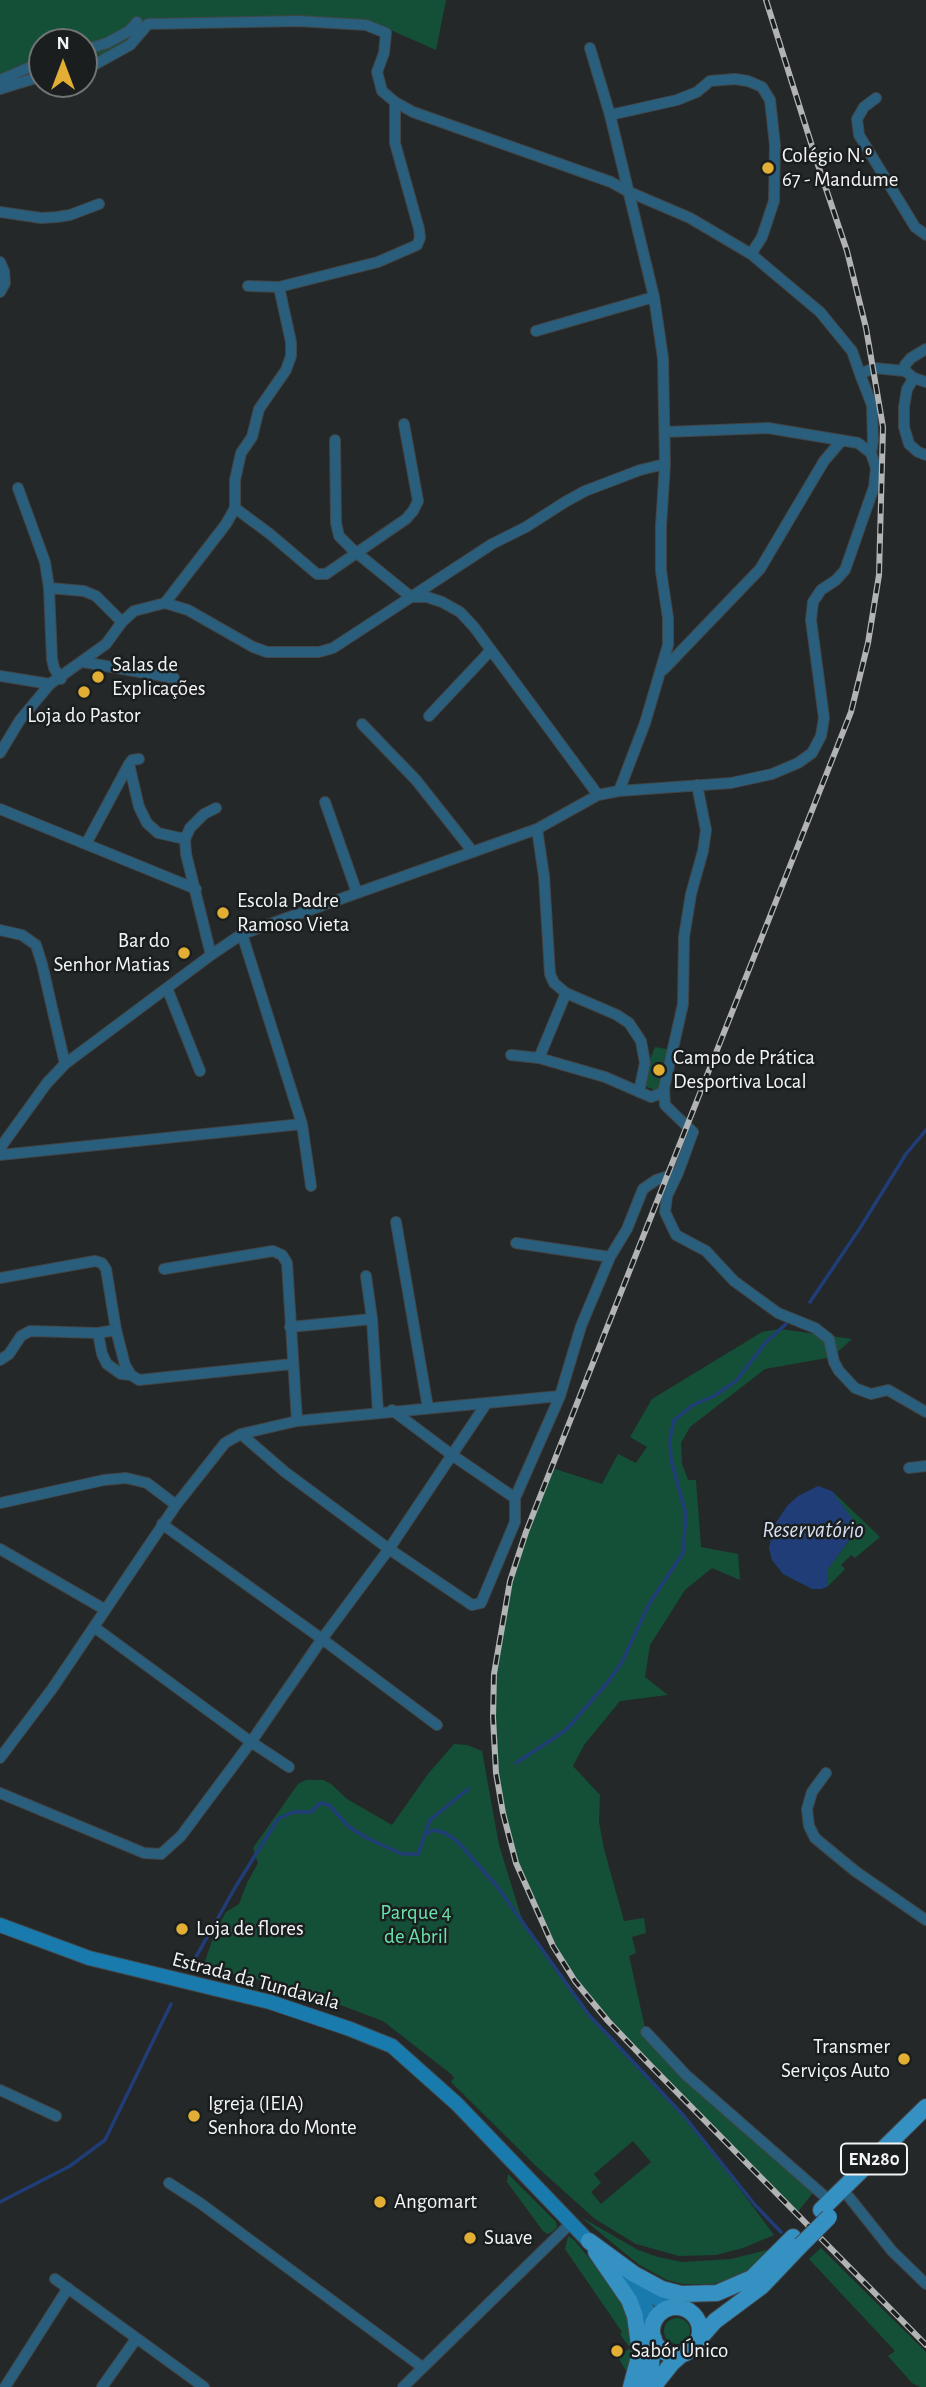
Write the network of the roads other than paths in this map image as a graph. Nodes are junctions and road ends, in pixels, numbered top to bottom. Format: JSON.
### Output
{"nodes":[{"id":1,"x":137,"y":22,"type":"dead end"},
{"id":2,"x":98,"y":46,"type":"edge"},
{"id":3,"x":590,"y":48,"type":"dead end"},
{"id":4,"x":98,"y":63,"type":"edge"},
{"id":5,"x":28,"y":68,"type":"edge"},
{"id":6,"x":0,"y":80,"type":"edge"},
{"id":7,"x":28,"y":80,"type":"edge"},
{"id":8,"x":0,"y":89,"type":"edge"},
{"id":9,"x":876,"y":98,"type":"dead end"},
{"id":10,"x":395,"y":102,"type":"junction"},
{"id":11,"x":610,"y":115,"type":"junction"},
{"id":12,"x":627,"y":191,"type":"junction"},
{"id":13,"x":99,"y":204,"type":"dead end"},
{"id":14,"x":0,"y":212,"type":"edge"},
{"id":15,"x":926,"y":235,"type":"edge"},
{"id":16,"x":751,"y":254,"type":"junction"},
{"id":17,"x":0,"y":262,"type":"edge"},
{"id":18,"x":248,"y":286,"type":"dead end"},
{"id":19,"x":279,"y":287,"type":"junction"},
{"id":20,"x":0,"y":292,"type":"edge"},
{"id":21,"x":654,"y":297,"type":"junction"},
{"id":22,"x":536,"y":331,"type":"dead end"},
{"id":23,"x":926,"y":349,"type":"edge"},
{"id":24,"x":860,"y":374,"type":"junction"},
{"id":25,"x":909,"y":374,"type":"junction"},
{"id":26,"x":926,"y":382,"type":"edge"},
{"id":27,"x":404,"y":424,"type":"dead end"},
{"id":28,"x":665,"y":432,"type":"junction"},
{"id":29,"x":335,"y":440,"type":"dead end"},
{"id":30,"x":842,"y":440,"type":"junction"},
{"id":31,"x":871,"y":453,"type":"junction"},
{"id":32,"x":926,"y":455,"type":"edge"},
{"id":33,"x":665,"y":464,"type":"junction"},
{"id":34,"x":18,"y":488,"type":"dead end"},
{"id":35,"x":234,"y":508,"type":"junction"},
{"id":36,"x":357,"y":552,"type":"junction"},
{"id":37,"x":49,"y":588,"type":"junction"},
{"id":38,"x":411,"y":597,"type":"junction"},
{"id":39,"x":165,"y":603,"type":"junction"},
{"id":40,"x":122,"y":622,"type":"junction"},
{"id":41,"x":491,"y":650,"type":"junction"},
{"id":42,"x":83,"y":662,"type":"junction"},
{"id":43,"x":661,"y":672,"type":"junction"},
{"id":44,"x":0,"y":676,"type":"edge"},
{"id":45,"x":174,"y":678,"type":"dead end"},
{"id":46,"x":56,"y":682,"type":"junction"},
{"id":47,"x":429,"y":716,"type":"dead end"},
{"id":48,"x":362,"y":724,"type":"dead end"},
{"id":49,"x":0,"y":753,"type":"edge"},
{"id":50,"x":696,"y":785,"type":"junction"},
{"id":51,"x":619,"y":791,"type":"junction"},
{"id":52,"x":598,"y":795,"type":"junction"},
{"id":53,"x":325,"y":802,"type":"dead end"},
{"id":54,"x":216,"y":808,"type":"dead end"},
{"id":55,"x":0,"y":809,"type":"edge"},
{"id":56,"x":537,"y":828,"type":"junction"},
{"id":57,"x":185,"y":839,"type":"junction"},
{"id":58,"x":86,"y":844,"type":"junction"},
{"id":59,"x":473,"y":852,"type":"junction"},
{"id":60,"x":196,"y":889,"type":"junction"},
{"id":61,"x":357,"y":893,"type":"junction"},
{"id":62,"x":0,"y":930,"type":"edge"},
{"id":63,"x":243,"y":934,"type":"junction"},
{"id":64,"x":211,"y":955,"type":"junction"},
{"id":65,"x":167,"y":988,"type":"junction"},
{"id":66,"x":566,"y":993,"type":"junction"},
{"id":67,"x":511,"y":1055,"type":"dead end"},
{"id":68,"x":539,"y":1058,"type":"junction"},
{"id":69,"x":65,"y":1064,"type":"junction"},
{"id":70,"x":200,"y":1071,"type":"dead end"},
{"id":71,"x":664,"y":1088,"type":"junction"},
{"id":72,"x":639,"y":1091,"type":"junction"},
{"id":73,"x":302,"y":1124,"type":"junction"},
{"id":74,"x":0,"y":1148,"type":"edge"},
{"id":75,"x":0,"y":1156,"type":"edge"},
{"id":76,"x":678,"y":1173,"type":"junction"},
{"id":77,"x":311,"y":1186,"type":"dead end"},
{"id":78,"x":396,"y":1222,"type":"dead end"},
{"id":79,"x":516,"y":1243,"type":"dead end"},
{"id":80,"x":610,"y":1257,"type":"junction"},
{"id":81,"x":164,"y":1269,"type":"dead end"},
{"id":82,"x":366,"y":1276,"type":"dead end"},
{"id":83,"x":0,"y":1278,"type":"edge"},
{"id":84,"x":372,"y":1319,"type":"junction"},
{"id":85,"x":290,"y":1327,"type":"junction"},
{"id":86,"x":116,"y":1330,"type":"junction"},
{"id":87,"x":98,"y":1333,"type":"junction"},
{"id":88,"x":0,"y":1360,"type":"edge"},
{"id":89,"x":292,"y":1364,"type":"junction"},
{"id":90,"x":131,"y":1375,"type":"junction"},
{"id":91,"x":559,"y":1396,"type":"junction"},
{"id":92,"x":486,"y":1404,"type":"junction"},
{"id":93,"x":428,"y":1408,"type":"junction"},
{"id":94,"x":393,"y":1410,"type":"junction"},
{"id":95,"x":378,"y":1412,"type":"junction"},
{"id":96,"x":926,"y":1412,"type":"edge"},
{"id":97,"x":297,"y":1420,"type":"junction"},
{"id":98,"x":241,"y":1434,"type":"junction"},
{"id":99,"x":452,"y":1455,"type":"junction"},
{"id":100,"x":926,"y":1466,"type":"edge"},
{"id":101,"x":908,"y":1468,"type":"dead end"},
{"id":102,"x":515,"y":1498,"type":"junction"},
{"id":103,"x":1,"y":1503,"type":"edge"},
{"id":104,"x":176,"y":1505,"type":"junction"},
{"id":105,"x":162,"y":1524,"type":"junction"},
{"id":106,"x":0,"y":1549,"type":"edge"},
{"id":107,"x":389,"y":1549,"type":"junction"},
{"id":108,"x":104,"y":1609,"type":"junction"},
{"id":109,"x":94,"y":1627,"type":"junction"},
{"id":110,"x":322,"y":1639,"type":"junction"},
{"id":111,"x":437,"y":1725,"type":"dead end"},
{"id":112,"x":251,"y":1742,"type":"junction"},
{"id":113,"x":0,"y":1758,"type":"edge"},
{"id":114,"x":289,"y":1767,"type":"dead end"},
{"id":115,"x":826,"y":1773,"type":"dead end"},
{"id":116,"x":0,"y":1793,"type":"edge"},
{"id":117,"x":926,"y":1920,"type":"edge"},
{"id":118,"x":0,"y":1926,"type":"edge"},
{"id":119,"x":646,"y":2032,"type":"dead end"},
{"id":120,"x":0,"y":2090,"type":"edge"},
{"id":121,"x":926,"y":2107,"type":"edge"},
{"id":122,"x":56,"y":2116,"type":"dead end"},
{"id":123,"x":926,"y":2121,"type":"edge"},
{"id":124,"x":169,"y":2183,"type":"dead end"},
{"id":125,"x":849,"y":2197,"type":"junction"},
{"id":126,"x":827,"y":2210,"type":"junction"},
{"id":127,"x":570,"y":2223,"type":"junction"},
{"id":128,"x":589,"y":2241,"type":"junction"},
{"id":129,"x":797,"y":2241,"type":"junction"},
{"id":130,"x":621,"y":2272,"type":"junction"},
{"id":131,"x":754,"y":2277,"type":"junction"},
{"id":132,"x":55,"y":2279,"type":"dead end"},
{"id":133,"x":926,"y":2284,"type":"edge"},
{"id":134,"x":68,"y":2288,"type":"junction"},
{"id":135,"x":680,"y":2308,"type":"junction"},
{"id":136,"x":653,"y":2335,"type":"junction"},
{"id":137,"x":700,"y":2338,"type":"junction"},
{"id":138,"x":136,"y":2339,"type":"junction"},
{"id":139,"x":682,"y":2354,"type":"junction"},
{"id":140,"x":422,"y":2367,"type":"junction"},
{"id":141,"x":5,"y":2387,"type":"edge"},
{"id":142,"x":103,"y":2387,"type":"edge"},
{"id":143,"x":204,"y":2387,"type":"edge"},
{"id":144,"x":403,"y":2387,"type":"edge"},
{"id":145,"x":631,"y":2387,"type":"edge"},
{"id":146,"x":640,"y":2387,"type":"edge"},
{"id":147,"x":653,"y":2387,"type":"edge"}],
"edges":[{"from":1,"to":2,"type":"street"},
{"from":3,"to":11,"type":"street"},
{"from":4,"to":10,"type":"street"},
{"from":5,"to":6,"type":"street"},
{"from":7,"to":8,"type":"street"},
{"from":9,"to":15,"type":"street"},
{"from":10,"to":12,"type":"street"},
{"from":10,"to":19,"type":"street"},
{"from":11,"to":12,"type":"street"},
{"from":11,"to":16,"type":"street"},
{"from":12,"to":16,"type":"street"},
{"from":12,"to":21,"type":"street"},
{"from":13,"to":14,"type":"street"},
{"from":16,"to":24,"type":"street"},
{"from":17,"to":20,"type":"street"},
{"from":18,"to":19,"type":"street"},
{"from":19,"to":35,"type":"street"},
{"from":21,"to":22,"type":"street"},
{"from":21,"to":28,"type":"street"},
{"from":23,"to":25,"type":"street"},
{"from":24,"to":25,"type":"street"},
{"from":24,"to":31,"type":"street"},
{"from":25,"to":26,"type":"street"},
{"from":25,"to":32,"type":"street"},
{"from":27,"to":36,"type":"street"},
{"from":28,"to":30,"type":"street"},
{"from":28,"to":33,"type":"street"},
{"from":29,"to":36,"type":"street"},
{"from":30,"to":31,"type":"street"},
{"from":30,"to":43,"type":"street"},
{"from":31,"to":50,"type":"street"},
{"from":33,"to":38,"type":"street"},
{"from":33,"to":43,"type":"street"},
{"from":34,"to":37,"type":"street"},
{"from":35,"to":36,"type":"street"},
{"from":35,"to":39,"type":"street"},
{"from":36,"to":38,"type":"street"},
{"from":37,"to":40,"type":"street"},
{"from":37,"to":46,"type":"street"},
{"from":38,"to":39,"type":"street"},
{"from":38,"to":41,"type":"street"},
{"from":39,"to":40,"type":"street"},
{"from":40,"to":42,"type":"street"},
{"from":41,"to":47,"type":"street"},
{"from":41,"to":52,"type":"street"},
{"from":42,"to":45,"type":"street"},
{"from":42,"to":46,"type":"street"},
{"from":43,"to":51,"type":"street"},
{"from":44,"to":46,"type":"street"},
{"from":46,"to":49,"type":"street"},
{"from":48,"to":59,"type":"street"},
{"from":50,"to":51,"type":"street"},
{"from":50,"to":71,"type":"street"},
{"from":51,"to":52,"type":"street"},
{"from":52,"to":56,"type":"street"},
{"from":53,"to":61,"type":"street"},
{"from":54,"to":57,"type":"street"},
{"from":55,"to":58,"type":"street"},
{"from":56,"to":59,"type":"street"},
{"from":56,"to":66,"type":"street"},
{"from":57,"to":58,"type":"street"},
{"from":57,"to":60,"type":"street"},
{"from":58,"to":60,"type":"street"},
{"from":59,"to":61,"type":"street"},
{"from":60,"to":64,"type":"street"},
{"from":61,"to":63,"type":"street"},
{"from":62,"to":69,"type":"street"},
{"from":63,"to":64,"type":"street"},
{"from":63,"to":73,"type":"street"},
{"from":64,"to":65,"type":"street"},
{"from":65,"to":69,"type":"street"},
{"from":65,"to":70,"type":"street"},
{"from":66,"to":68,"type":"street"},
{"from":66,"to":72,"type":"street"},
{"from":67,"to":68,"type":"street"},
{"from":68,"to":72,"type":"street"},
{"from":69,"to":74,"type":"street"},
{"from":71,"to":72,"type":"street"},
{"from":71,"to":76,"type":"street"},
{"from":73,"to":75,"type":"street"},
{"from":73,"to":77,"type":"street"},
{"from":76,"to":80,"type":"street"},
{"from":76,"to":96,"type":"street"},
{"from":78,"to":93,"type":"street"},
{"from":79,"to":80,"type":"street"},
{"from":80,"to":91,"type":"street"},
{"from":81,"to":85,"type":"street"},
{"from":82,"to":84,"type":"street"},
{"from":83,"to":86,"type":"street"},
{"from":84,"to":85,"type":"street"},
{"from":84,"to":95,"type":"street"},
{"from":85,"to":89,"type":"street"},
{"from":86,"to":87,"type":"street"},
{"from":86,"to":90,"type":"street"},
{"from":87,"to":88,"type":"street"},
{"from":87,"to":90,"type":"street"},
{"from":89,"to":90,"type":"street"},
{"from":89,"to":97,"type":"street"},
{"from":91,"to":92,"type":"street"},
{"from":91,"to":102,"type":"street"},
{"from":92,"to":93,"type":"street"},
{"from":92,"to":99,"type":"street"},
{"from":93,"to":94,"type":"street"},
{"from":94,"to":95,"type":"street"},
{"from":94,"to":99,"type":"street"},
{"from":95,"to":97,"type":"street"},
{"from":97,"to":98,"type":"street"},
{"from":98,"to":104,"type":"street"},
{"from":98,"to":107,"type":"street"},
{"from":99,"to":102,"type":"street"},
{"from":99,"to":107,"type":"street"},
{"from":100,"to":101,"type":"street"},
{"from":102,"to":107,"type":"street"},
{"from":103,"to":104,"type":"street"},
{"from":104,"to":105,"type":"street"},
{"from":105,"to":108,"type":"street"},
{"from":105,"to":110,"type":"street"},
{"from":106,"to":108,"type":"street"},
{"from":107,"to":110,"type":"street"},
{"from":108,"to":109,"type":"street"},
{"from":109,"to":112,"type":"street"},
{"from":109,"to":113,"type":"street"},
{"from":110,"to":111,"type":"street"},
{"from":110,"to":112,"type":"street"},
{"from":112,"to":114,"type":"street"},
{"from":112,"to":116,"type":"street"},
{"from":115,"to":117,"type":"street"},
{"from":118,"to":127,"type":"main road","name":"Estrada da Tundavala"},
{"from":119,"to":126,"type":"street"},
{"from":120,"to":122,"type":"street"},
{"from":121,"to":126,"type":"main road","number":"EN280"},
{"from":123,"to":125,"type":"main road","number":"EN280"},
{"from":124,"to":140,"type":"street"},
{"from":125,"to":126,"type":"main road","number":"EN280"},
{"from":125,"to":133,"type":"street"},
{"from":126,"to":129,"type":"main road","number":"EN280","bridge":true},
{"from":127,"to":128,"type":"main road","name":"Estrada da Tundavala"},
{"from":127,"to":140,"type":"street"},
{"from":128,"to":130,"type":"main road","name":"Estrada da Tundavala"},
{"from":128,"to":131,"type":"main road"},
{"from":128,"to":145,"type":"main road"},
{"from":129,"to":131,"type":"main road","number":"EN280"},
{"from":129,"to":137,"type":"main road","number":"EN280"},
{"from":130,"to":135,"type":"main road","name":"Estrada da Tundavala"},
{"from":130,"to":136,"type":"main road","name":"Estrada da Tundavala"},
{"from":131,"to":135,"type":"main road","number":"EN280"},
{"from":132,"to":134,"type":"street"},
{"from":134,"to":138,"type":"street"},
{"from":134,"to":141,"type":"street"},
{"from":135,"to":136,"type":"main road"},
{"from":135,"to":137,"type":"main road"},
{"from":136,"to":139,"type":"main road"},
{"from":136,"to":146,"type":"main road"},
{"from":137,"to":139,"type":"main road"},
{"from":138,"to":142,"type":"street"},
{"from":138,"to":143,"type":"street"},
{"from":139,"to":147,"type":"main road"},
{"from":140,"to":144,"type":"street"}]}
